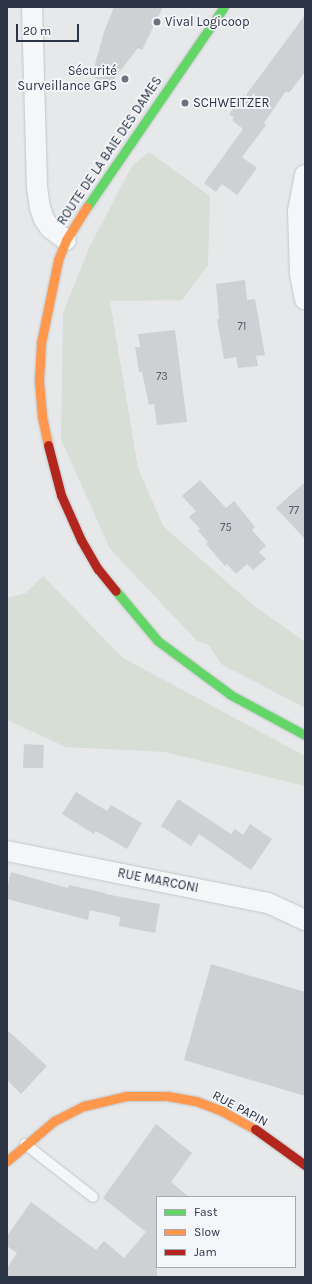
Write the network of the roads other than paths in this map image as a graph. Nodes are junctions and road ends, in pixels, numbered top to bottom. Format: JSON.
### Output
{"nodes":[{"id":1,"x":32,"y":7,"type":"edge"},
{"id":2,"x":224,"y":7,"type":"edge"},
{"id":3,"x":305,"y":176,"type":"edge"},
{"id":4,"x":66,"y":240,"type":"junction"},
{"id":5,"x":305,"y":300,"type":"edge"},
{"id":6,"x":305,"y":735,"type":"edge"},
{"id":7,"x":7,"y":851,"type":"edge"},
{"id":8,"x":305,"y":920,"type":"edge"},
{"id":9,"x":25,"y":1144,"type":"junction"},
{"id":10,"x":7,"y":1161,"type":"edge"},
{"id":11,"x":305,"y":1165,"type":"edge"},
{"id":12,"x":93,"y":1198,"type":"dead end"}],
"edges":[{"from":1,"to":4,"type":"street"},
{"from":2,"to":4,"type":"main road","name":"ROUTE DE LA BAIE DES DAMES"},
{"from":3,"to":5,"type":"street"},
{"from":4,"to":6,"type":"main road","name":"ROUTE DE LA BAIE DES DAMES"},
{"from":7,"to":8,"type":"street","name":"RUE MARCONI"},
{"from":9,"to":10,"type":"main road","name":"RUE PAPIN"},
{"from":9,"to":11,"type":"main road","name":"RUE PAPIN"},
{"from":9,"to":12,"type":"lane"}]}
